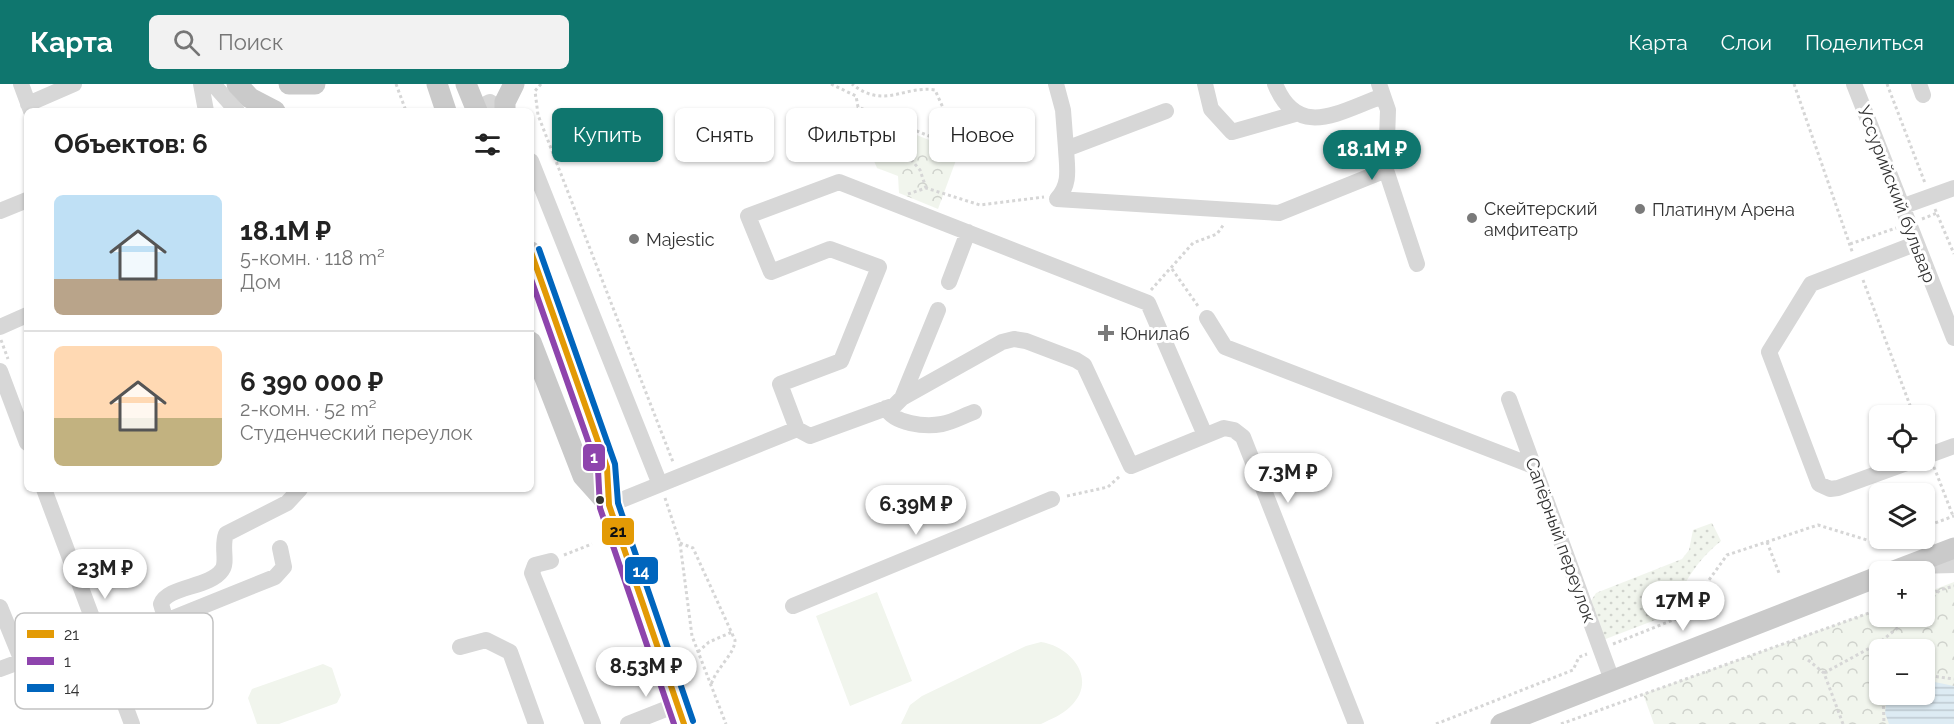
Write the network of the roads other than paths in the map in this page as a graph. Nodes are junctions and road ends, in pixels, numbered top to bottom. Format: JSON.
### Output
{"nodes":[{"id":1,"x":21,"y":84,"type":"edge"},
{"id":2,"x":74,"y":84,"type":"edge"},
{"id":3,"x":201,"y":84,"type":"edge"},
{"id":4,"x":213,"y":84,"type":"edge"},
{"id":5,"x":237,"y":84,"type":"edge"},
{"id":6,"x":289,"y":84,"type":"edge"},
{"id":7,"x":315,"y":84,"type":"edge"},
{"id":8,"x":436,"y":84,"type":"edge"},
{"id":9,"x":466,"y":84,"type":"edge"},
{"id":10,"x":514,"y":84,"type":"edge"},
{"id":11,"x":1056,"y":84,"type":"edge"},
{"id":12,"x":1205,"y":84,"type":"edge"},
{"id":13,"x":1275,"y":84,"type":"edge"},
{"id":14,"x":1854,"y":84,"type":"edge"},
{"id":15,"x":1381,"y":90,"type":"edge"},
{"id":16,"x":30,"y":107,"type":"edge"},
{"id":17,"x":205,"y":108,"type":"edge"},
{"id":18,"x":234,"y":108,"type":"edge"},
{"id":19,"x":269,"y":108,"type":"edge"},
{"id":20,"x":445,"y":108,"type":"edge"},
{"id":21,"x":476,"y":108,"type":"edge"},
{"id":22,"x":478,"y":108,"type":"edge"},
{"id":23,"x":500,"y":108,"type":"edge"},
{"id":24,"x":505,"y":108,"type":"edge"},
{"id":25,"x":1166,"y":111,"type":"dead end"},
{"id":26,"x":1295,"y":114,"type":"junction"},
{"id":27,"x":1066,"y":149,"type":"junction"},
{"id":28,"x":534,"y":169,"type":"edge"},
{"id":29,"x":1386,"y":170,"type":"junction"},
{"id":30,"x":1954,"y":188,"type":"edge"},
{"id":31,"x":24,"y":201,"type":"edge"},
{"id":32,"x":1900,"y":207,"type":"junction"},
{"id":33,"x":0,"y":211,"type":"edge"},
{"id":34,"x":968,"y":232,"type":"junction"},
{"id":35,"x":1915,"y":244,"type":"junction"},
{"id":36,"x":534,"y":260,"type":"edge"},
{"id":37,"x":1417,"y":264,"type":"dead end"},
{"id":38,"x":949,"y":282,"type":"dead end"},
{"id":39,"x":938,"y":310,"type":"dead end"},
{"id":40,"x":24,"y":316,"type":"edge"},
{"id":41,"x":1207,"y":318,"type":"road end"},
{"id":42,"x":0,"y":327,"type":"edge"},
{"id":43,"x":1954,"y":338,"type":"edge"},
{"id":44,"x":534,"y":350,"type":"edge"},
{"id":45,"x":0,"y":371,"type":"edge"},
{"id":46,"x":902,"y":398,"type":"junction"},
{"id":47,"x":1509,"y":399,"type":"dead end"},
{"id":48,"x":886,"y":408,"type":"junction"},
{"id":49,"x":974,"y":412,"type":"dead end"},
{"id":50,"x":797,"y":429,"type":"junction"},
{"id":51,"x":24,"y":435,"type":"edge"},
{"id":52,"x":1205,"y":435,"type":"junction"},
{"id":53,"x":1954,"y":446,"type":"edge"},
{"id":54,"x":1935,"y":453,"type":"edge"},
{"id":55,"x":1533,"y":466,"type":"junction"},
{"id":56,"x":1886,"y":471,"type":"edge"},
{"id":57,"x":659,"y":482,"type":"junction"},
{"id":58,"x":45,"y":492,"type":"edge"},
{"id":59,"x":297,"y":492,"type":"edge"},
{"id":60,"x":1052,"y":499,"type":"road end"},
{"id":61,"x":609,"y":505,"type":"junction"},
{"id":62,"x":280,"y":548,"type":"dead end"},
{"id":63,"x":1954,"y":548,"type":"edge"},
{"id":64,"x":551,"y":561,"type":"road end"},
{"id":65,"x":1919,"y":561,"type":"edge"},
{"id":66,"x":1954,"y":565,"type":"edge"},
{"id":67,"x":1935,"y":566,"type":"edge"},
{"id":68,"x":1869,"y":580,"type":"edge"},
{"id":69,"x":793,"y":606,"type":"dead end"},
{"id":70,"x":0,"y":607,"type":"edge"},
{"id":71,"x":90,"y":613,"type":"edge"},
{"id":72,"x":164,"y":613,"type":"edge"},
{"id":73,"x":185,"y":613,"type":"edge"},
{"id":74,"x":15,"y":644,"type":"edge"},
{"id":75,"x":460,"y":646,"type":"dead end"},
{"id":76,"x":15,"y":664,"type":"edge"},
{"id":77,"x":0,"y":669,"type":"edge"},
{"id":78,"x":1612,"y":680,"type":"junction"},
{"id":79,"x":126,"y":709,"type":"edge"},
{"id":80,"x":680,"y":714,"type":"edge"},
{"id":81,"x":132,"y":724,"type":"edge"},
{"id":82,"x":536,"y":724,"type":"edge"},
{"id":83,"x":593,"y":724,"type":"edge"},
{"id":84,"x":628,"y":724,"type":"edge"},
{"id":85,"x":1356,"y":724,"type":"edge"},
{"id":86,"x":1501,"y":724,"type":"edge"}],
"edges":[{"from":1,"to":16,"type":"street"},
{"from":2,"to":16,"type":"street"},
{"from":3,"to":17,"type":"street"},
{"from":4,"to":18,"type":"street"},
{"from":5,"to":19,"type":"main road"},
{"from":6,"to":7,"type":"main road"},
{"from":8,"to":20,"type":"main road"},
{"from":9,"to":21,"type":"main road","bridge":true},
{"from":10,"to":24,"type":"main road","bridge":true},
{"from":11,"to":27,"type":"street"},
{"from":12,"to":26,"type":"street"},
{"from":13,"to":26,"type":"street"},
{"from":14,"to":32,"type":"street","name":"Уссурийский бульвар"},
{"from":15,"to":26,"type":"street"},
{"from":15,"to":29,"type":"street"},
{"from":22,"to":23,"type":"street"},
{"from":25,"to":27,"type":"street"},
{"from":27,"to":29,"type":"street"},
{"from":28,"to":57,"type":"street"},
{"from":29,"to":37,"type":"street"},
{"from":30,"to":32,"type":"street"},
{"from":31,"to":33,"type":"street"},
{"from":32,"to":35,"type":"street","name":"Уссурийский бульвар"},
{"from":34,"to":38,"type":"street"},
{"from":34,"to":50,"type":"street"},
{"from":34,"to":52,"type":"street"},
{"from":35,"to":43,"type":"street","name":"Уссурийский бульвар"},
{"from":35,"to":56,"type":"street"},
{"from":36,"to":61,"type":"main road","bridge":true},
{"from":39,"to":46,"type":"street"},
{"from":40,"to":42,"type":"street"},
{"from":41,"to":55,"type":"street"},
{"from":44,"to":61,"type":"main road"},
{"from":45,"to":51,"type":"street"},
{"from":46,"to":48,"type":"street"},
{"from":46,"to":52,"type":"street"},
{"from":47,"to":55,"type":"street","name":"Сапёрный переулок"},
{"from":48,"to":49,"type":"street"},
{"from":48,"to":50,"type":"street"},
{"from":50,"to":57,"type":"street"},
{"from":52,"to":85,"type":"street"},
{"from":53,"to":54,"type":"street"},
{"from":55,"to":78,"type":"street","name":"Сапёрный переулок"},
{"from":57,"to":61,"type":"street"},
{"from":58,"to":71,"type":"street"},
{"from":59,"to":72,"type":"street"},
{"from":60,"to":69,"type":"street"},
{"from":61,"to":80,"type":"main road"},
{"from":62,"to":73,"type":"street"},
{"from":63,"to":65,"type":"main road"},
{"from":64,"to":83,"type":"street"},
{"from":66,"to":67,"type":"street"},
{"from":68,"to":78,"type":"main road"},
{"from":70,"to":74,"type":"street"},
{"from":75,"to":82,"type":"street"},
{"from":76,"to":77,"type":"street"},
{"from":78,"to":86,"type":"main road"},
{"from":79,"to":81,"type":"street"},
{"from":80,"to":84,"type":"street"}]}
